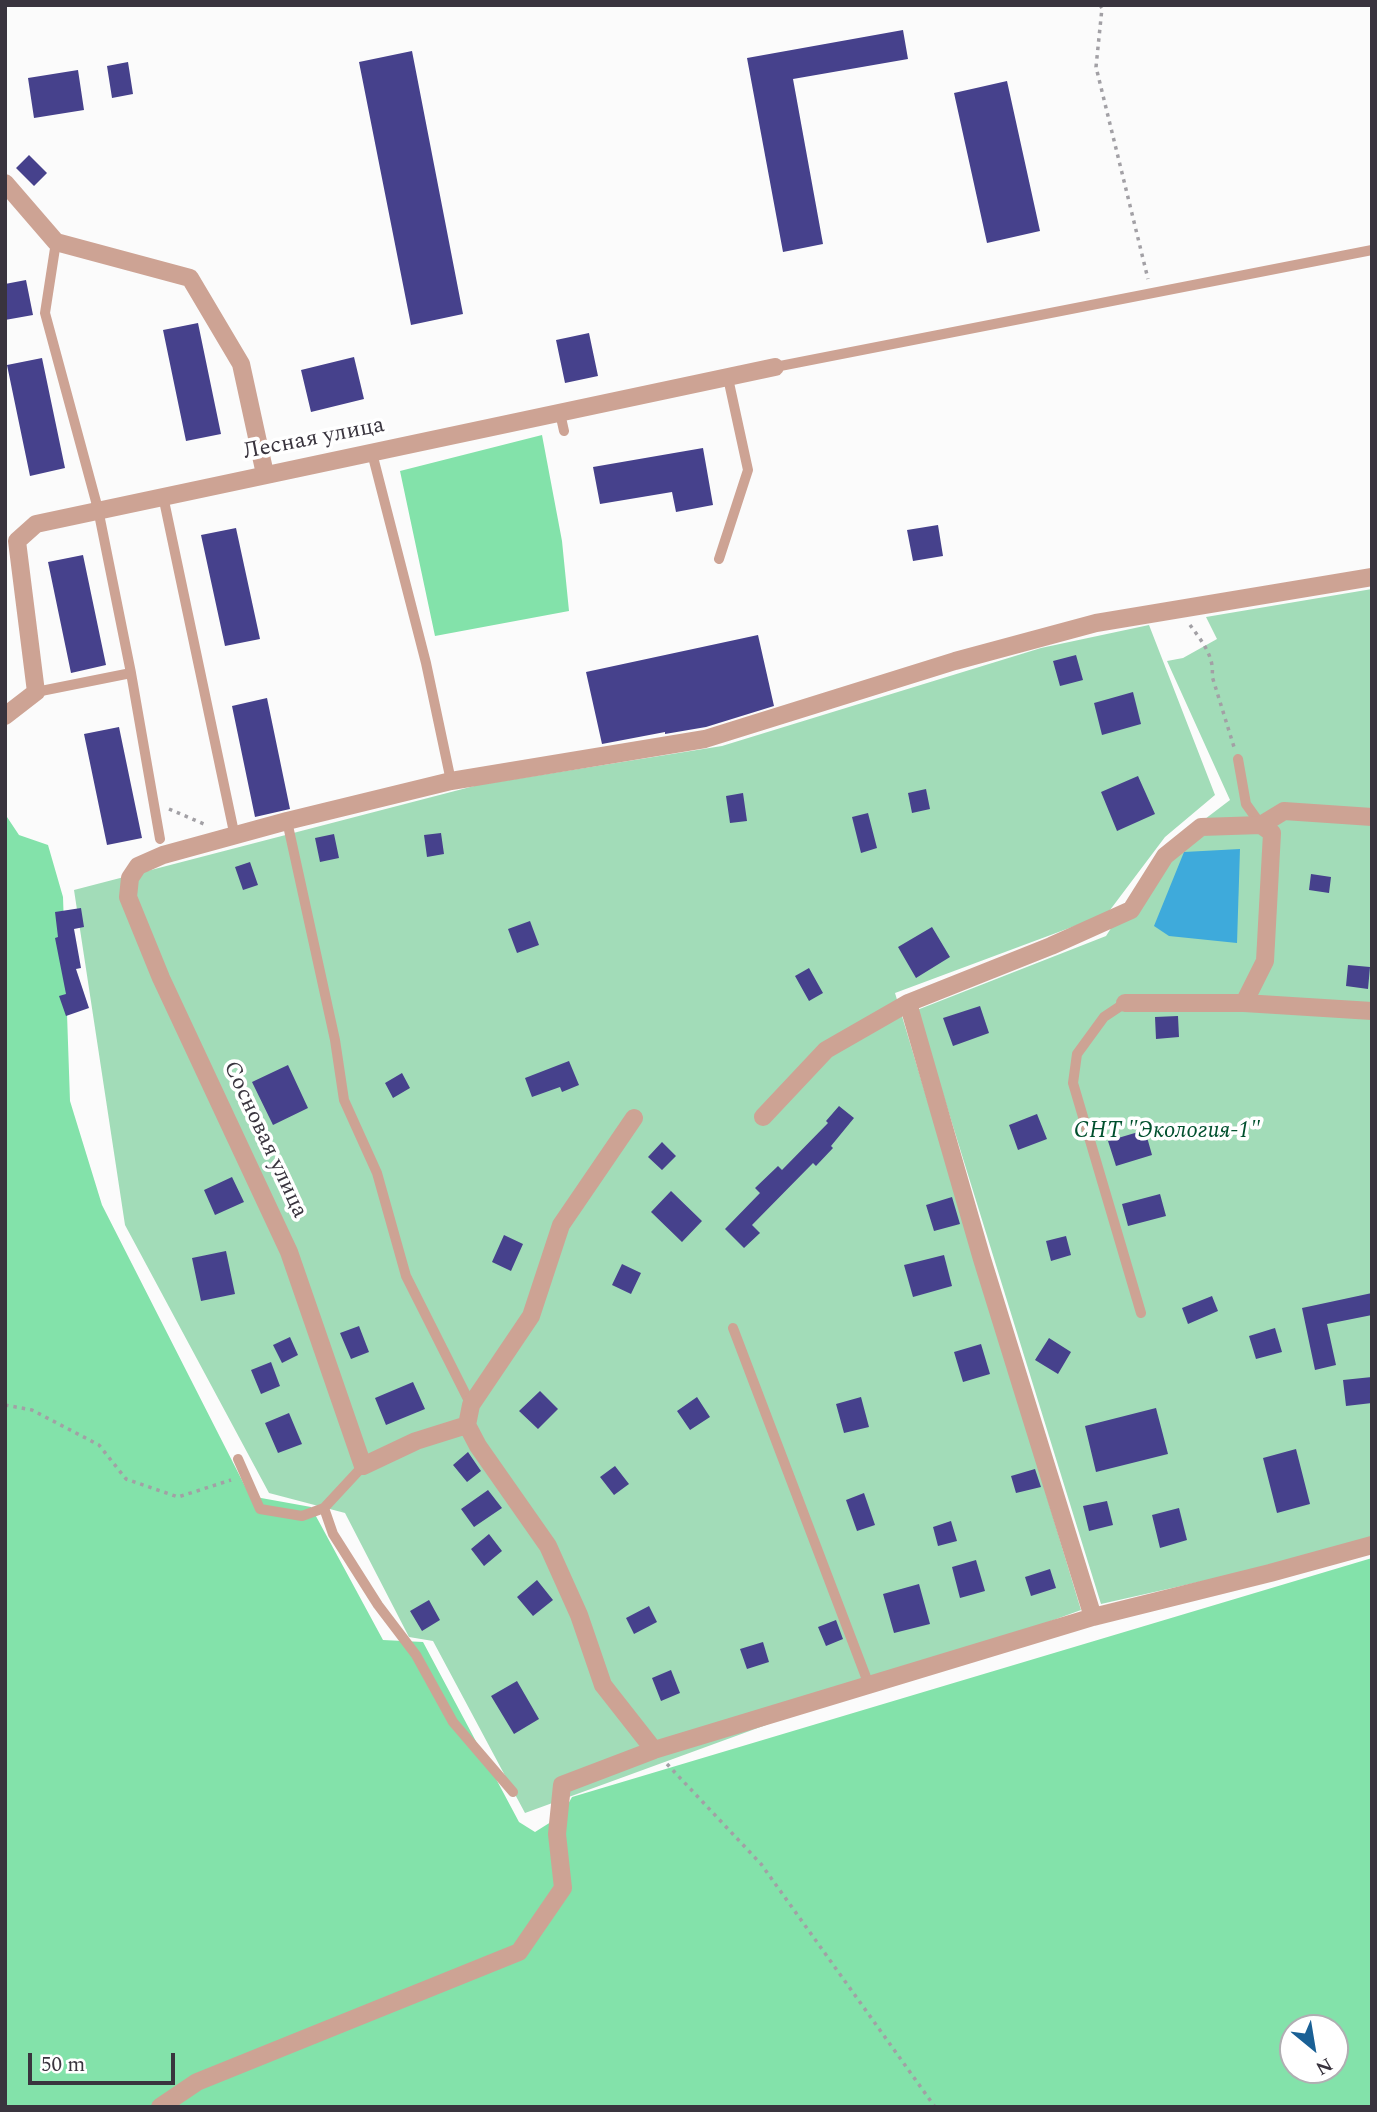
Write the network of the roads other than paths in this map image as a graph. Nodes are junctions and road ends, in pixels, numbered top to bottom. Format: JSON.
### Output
{"nodes":[{"id":1,"x":5,"y":183,"type":"edge"},
{"id":2,"x":56,"y":242,"type":"junction"},
{"id":3,"x":1372,"y":250,"type":"edge"},
{"id":4,"x":775,"y":367,"type":"joint"},
{"id":5,"x":727,"y":378,"type":"junction"},
{"id":6,"x":372,"y":453,"type":"junction"},
{"id":7,"x":265,"y":474,"type":"junction"},
{"id":8,"x":163,"y":496,"type":"junction"},
{"id":9,"x":97,"y":509,"type":"junction"},
{"id":10,"x":719,"y":559,"type":"dead end"},
{"id":11,"x":1372,"y":577,"type":"edge"},
{"id":12,"x":131,"y":673,"type":"junction"},
{"id":13,"x":36,"y":692,"type":"junction"},
{"id":14,"x":5,"y":716,"type":"edge"},
{"id":15,"x":1238,"y":759,"type":"road end"},
{"id":16,"x":451,"y":781,"type":"junction"},
{"id":17,"x":1372,"y":817,"type":"edge"},
{"id":18,"x":288,"y":821,"type":"junction"},
{"id":19,"x":1261,"y":825,"type":"junction"},
{"id":20,"x":235,"y":837,"type":"junction"},
{"id":21,"x":162,"y":847,"type":"junction"},
{"id":22,"x":908,"y":1003,"type":"junction"},
{"id":23,"x":1125,"y":1003,"type":"joint"},
{"id":24,"x":1244,"y":1003,"type":"junction"},
{"id":25,"x":1372,"y":1011,"type":"edge"},
{"id":26,"x":763,"y":1117,"type":"dead end"},
{"id":27,"x":635,"y":1118,"type":"dead end"},
{"id":28,"x":1141,"y":1313,"type":"dead end"},
{"id":29,"x":733,"y":1328,"type":"dead end"},
{"id":30,"x":471,"y":1405,"type":"junction"},
{"id":31,"x":467,"y":1425,"type":"junction"},
{"id":32,"x":238,"y":1459,"type":"dead end"},
{"id":33,"x":363,"y":1466,"type":"junction"},
{"id":34,"x":324,"y":1508,"type":"junction"},
{"id":35,"x":1372,"y":1545,"type":"edge"},
{"id":36,"x":1093,"y":1617,"type":"junction"},
{"id":37,"x":869,"y":1685,"type":"junction"},
{"id":38,"x":654,"y":1750,"type":"junction"},
{"id":39,"x":513,"y":1792,"type":"dead end"},
{"id":40,"x":160,"y":2107,"type":"edge"}],
"edges":[{"from":1,"to":2,"type":"street"},
{"from":2,"to":7,"type":"street"},
{"from":2,"to":9,"type":"lane"},
{"from":3,"to":4,"type":"lane"},
{"from":4,"to":5,"type":"street","name":"Лесная улица"},
{"from":5,"to":6,"type":"street","name":"Лесная улица"},
{"from":5,"to":10,"type":"lane"},
{"from":6,"to":7,"type":"street","name":"Лесная улица"},
{"from":6,"to":16,"type":"lane"},
{"from":7,"to":8,"type":"street","name":"Лесная улица"},
{"from":8,"to":9,"type":"street","name":"Лесная улица"},
{"from":8,"to":20,"type":"lane"},
{"from":9,"to":12,"type":"lane"},
{"from":9,"to":13,"type":"street","name":"Лесная улица"},
{"from":11,"to":16,"type":"street","name":"Сосновая улица"},
{"from":12,"to":13,"type":"lane"},
{"from":12,"to":21,"type":"lane"},
{"from":13,"to":14,"type":"street"},
{"from":15,"to":19,"type":"lane"},
{"from":16,"to":18,"type":"street","name":"Сосновая улица"},
{"from":17,"to":19,"type":"street"},
{"from":18,"to":20,"type":"street","name":"Сосновая улица"},
{"from":18,"to":30,"type":"lane"},
{"from":19,"to":22,"type":"street"},
{"from":19,"to":24,"type":"street"},
{"from":20,"to":21,"type":"street","name":"Сосновая улица"},
{"from":21,"to":33,"type":"street","name":"Сосновая улица"},
{"from":22,"to":26,"type":"street"},
{"from":22,"to":36,"type":"street"},
{"from":23,"to":24,"type":"street"},
{"from":23,"to":28,"type":"lane"},
{"from":24,"to":25,"type":"street"},
{"from":27,"to":30,"type":"street"},
{"from":29,"to":37,"type":"lane"},
{"from":30,"to":31,"type":"street"},
{"from":31,"to":33,"type":"street"},
{"from":31,"to":38,"type":"street"},
{"from":32,"to":34,"type":"lane"},
{"from":33,"to":34,"type":"lane"},
{"from":34,"to":39,"type":"lane"},
{"from":35,"to":36,"type":"street"},
{"from":36,"to":37,"type":"street"},
{"from":37,"to":38,"type":"street"},
{"from":38,"to":40,"type":"street"}]}
